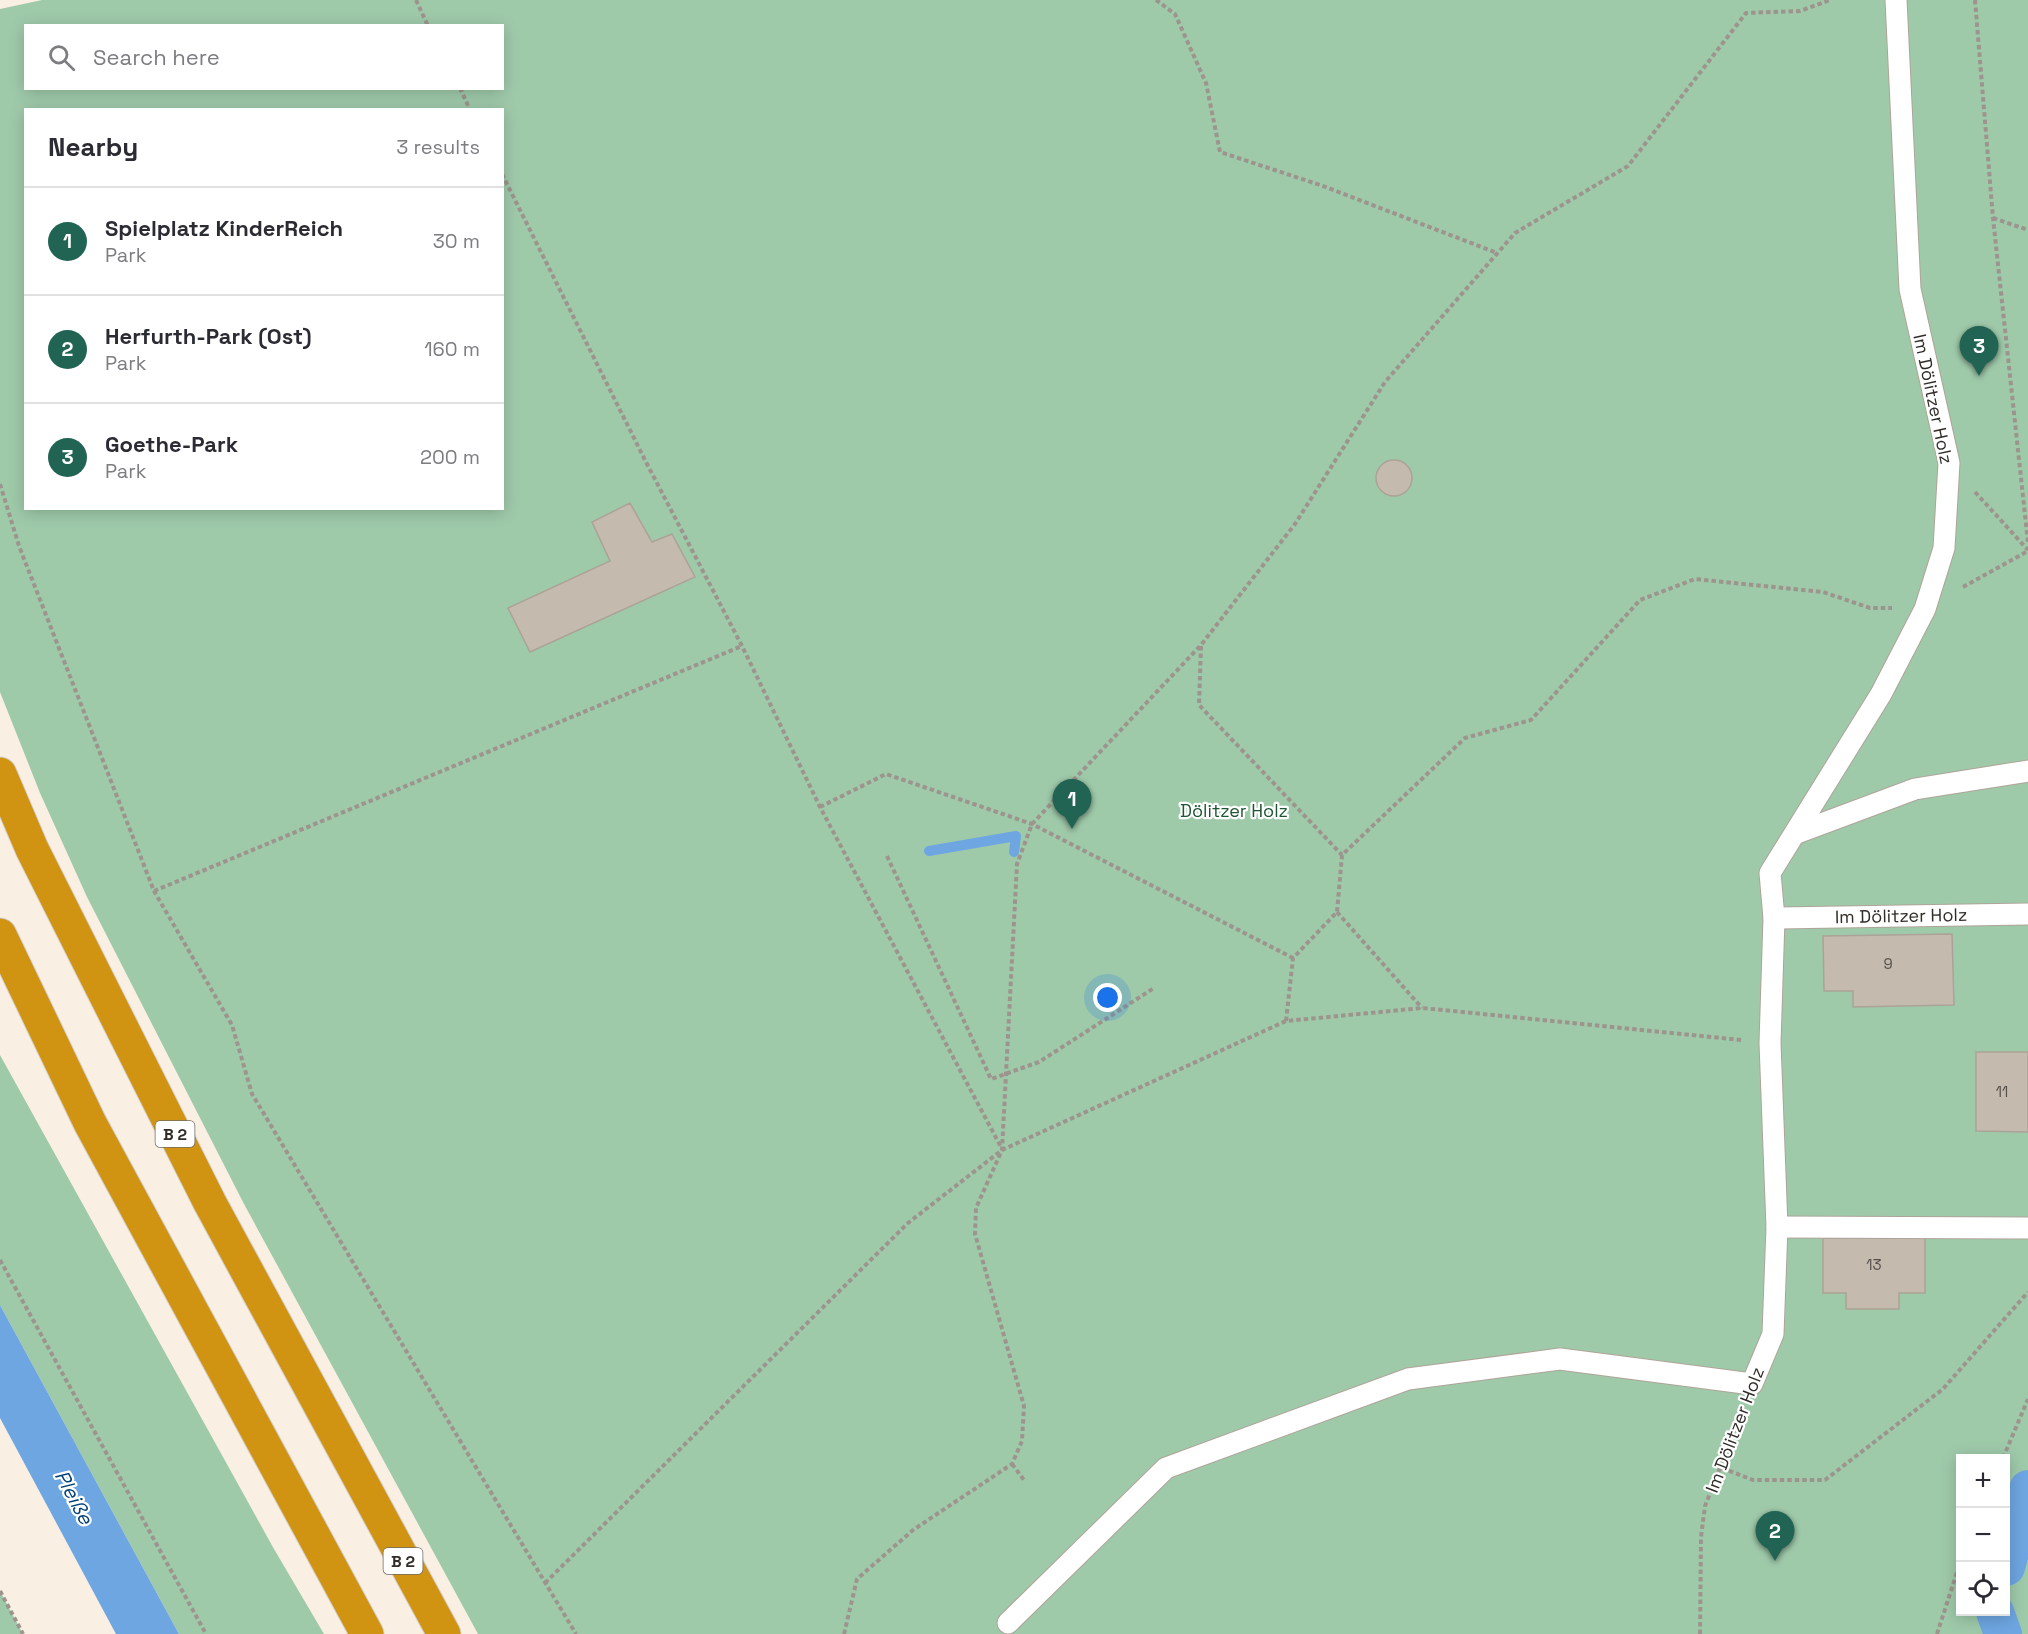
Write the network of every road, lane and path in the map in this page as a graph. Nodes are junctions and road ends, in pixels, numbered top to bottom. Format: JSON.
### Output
{"nodes":[{"id":1,"x":416,"y":0,"type":"edge"},
{"id":2,"x":1156,"y":0,"type":"edge"},
{"id":3,"x":1830,"y":0,"type":"edge"},
{"id":4,"x":1896,"y":0,"type":"edge"},
{"id":5,"x":1975,"y":0,"type":"edge"},
{"id":6,"x":427,"y":24,"type":"edge"},
{"id":7,"x":461,"y":90,"type":"edge"},
{"id":8,"x":469,"y":108,"type":"edge"},
{"id":9,"x":504,"y":178,"type":"edge"},
{"id":10,"x":1993,"y":218,"type":"junction"},
{"id":11,"x":2028,"y":230,"type":"edge"},
{"id":12,"x":1497,"y":253,"type":"junction"},
{"id":13,"x":1949,"y":463,"type":"junction"},
{"id":14,"x":0,"y":484,"type":"edge"},
{"id":15,"x":2028,"y":543,"type":"edge"},
{"id":16,"x":2028,"y":551,"type":"edge"},
{"id":17,"x":1925,"y":609,"type":"junction"},
{"id":18,"x":1201,"y":645,"type":"junction"},
{"id":19,"x":742,"y":646,"type":"junction"},
{"id":20,"x":2028,"y":771,"type":"edge"},
{"id":21,"x":0,"y":774,"type":"edge"},
{"id":22,"x":820,"y":807,"type":"junction"},
{"id":23,"x":1032,"y":824,"type":"junction"},
{"id":24,"x":1797,"y":833,"type":"junction"},
{"id":25,"x":1342,"y":855,"type":"junction"},
{"id":26,"x":887,"y":856,"type":"dead end"},
{"id":27,"x":154,"y":891,"type":"junction"},
{"id":28,"x":1337,"y":912,"type":"junction"},
{"id":29,"x":2028,"y":914,"type":"edge"},
{"id":30,"x":1774,"y":918,"type":"junction"},
{"id":31,"x":0,"y":935,"type":"edge"},
{"id":32,"x":1293,"y":958,"type":"junction"},
{"id":33,"x":0,"y":973,"type":"edge"},
{"id":34,"x":1154,"y":988,"type":"dead end"},
{"id":35,"x":1422,"y":1008,"type":"junction"},
{"id":36,"x":1286,"y":1021,"type":"junction"},
{"id":37,"x":45,"y":1033,"type":"junction"},
{"id":38,"x":1770,"y":1043,"type":"junction"},
{"id":39,"x":1006,"y":1074,"type":"junction"},
{"id":40,"x":1002,"y":1150,"type":"junction"},
{"id":41,"x":1777,"y":1227,"type":"junction"},
{"id":42,"x":2028,"y":1228,"type":"edge"},
{"id":43,"x":0,"y":1260,"type":"edge"},
{"id":44,"x":2028,"y":1292,"type":"edge"},
{"id":45,"x":1752,"y":1384,"type":"junction"},
{"id":46,"x":2028,"y":1399,"type":"edge"},
{"id":47,"x":2005,"y":1454,"type":"edge"},
{"id":48,"x":1012,"y":1464,"type":"junction"},
{"id":49,"x":1722,"y":1468,"type":"junction"},
{"id":50,"x":1024,"y":1480,"type":"dead end"},
{"id":51,"x":1956,"y":1575,"type":"edge"},
{"id":52,"x":545,"y":1583,"type":"junction"},
{"id":53,"x":0,"y":1591,"type":"edge"},
{"id":54,"x":1008,"y":1623,"type":"dead end"},
{"id":55,"x":23,"y":1634,"type":"edge"},
{"id":56,"x":206,"y":1634,"type":"edge"},
{"id":57,"x":367,"y":1634,"type":"edge"},
{"id":58,"x":444,"y":1634,"type":"edge"},
{"id":59,"x":576,"y":1634,"type":"edge"},
{"id":60,"x":844,"y":1634,"type":"edge"},
{"id":61,"x":1700,"y":1634,"type":"edge"},
{"id":62,"x":1937,"y":1634,"type":"edge"}],
"edges":[{"from":1,"to":6,"type":"path"},
{"from":2,"to":12,"type":"path"},
{"from":3,"to":12,"type":"path"},
{"from":4,"to":13,"type":"lane","name":"Im Dölitzer Holz"},
{"from":5,"to":10,"type":"path"},
{"from":7,"to":8,"type":"path"},
{"from":9,"to":19,"type":"path"},
{"from":10,"to":11,"type":"path"},
{"from":10,"to":15,"type":"path"},
{"from":12,"to":18,"type":"path"},
{"from":13,"to":16,"type":"path"},
{"from":13,"to":17,"type":"lane","name":"Im Dölitzer Holz"},
{"from":14,"to":27,"type":"path"},
{"from":16,"to":17,"type":"path"},
{"from":17,"to":24,"type":"lane","name":"Im Dölitzer Holz"},
{"from":17,"to":25,"type":"path"},
{"from":18,"to":23,"type":"path"},
{"from":18,"to":25,"type":"path"},
{"from":19,"to":22,"type":"path"},
{"from":19,"to":27,"type":"path"},
{"from":20,"to":24,"type":"lane"},
{"from":21,"to":58,"type":"highway","number":"B 2"},
{"from":22,"to":23,"type":"path"},
{"from":22,"to":40,"type":"path"},
{"from":23,"to":32,"type":"path"},
{"from":23,"to":39,"type":"path"},
{"from":24,"to":30,"type":"lane","name":"Im Dölitzer Holz"},
{"from":25,"to":28,"type":"path"},
{"from":26,"to":39,"type":"path"},
{"from":27,"to":52,"type":"path"},
{"from":28,"to":32,"type":"path"},
{"from":28,"to":35,"type":"path"},
{"from":29,"to":30,"type":"lane","name":"Im Dölitzer Holz"},
{"from":30,"to":38,"type":"lane","name":"Im Dölitzer Holz"},
{"from":31,"to":37,"type":"highway"},
{"from":32,"to":36,"type":"path"},
{"from":33,"to":37,"type":"highway"},
{"from":34,"to":39,"type":"path"},
{"from":35,"to":36,"type":"path"},
{"from":35,"to":38,"type":"path"},
{"from":36,"to":40,"type":"path"},
{"from":37,"to":57,"type":"highway"},
{"from":38,"to":41,"type":"lane","name":"Im Dölitzer Holz"},
{"from":39,"to":40,"type":"path"},
{"from":40,"to":48,"type":"path"},
{"from":40,"to":52,"type":"path"},
{"from":41,"to":42,"type":"lane"},
{"from":41,"to":45,"type":"lane","name":"Im Dölitzer Holz"},
{"from":43,"to":56,"type":"path"},
{"from":44,"to":49,"type":"path"},
{"from":45,"to":49,"type":"path","name":"Im Dölitzer Holz"},
{"from":45,"to":54,"type":"lane"},
{"from":46,"to":47,"type":"path"},
{"from":48,"to":50,"type":"path"},
{"from":48,"to":60,"type":"path"},
{"from":49,"to":61,"type":"path","name":"Im Dölitzer Holz"},
{"from":51,"to":62,"type":"path"},
{"from":52,"to":59,"type":"path"},
{"from":53,"to":55,"type":"path"}]}
